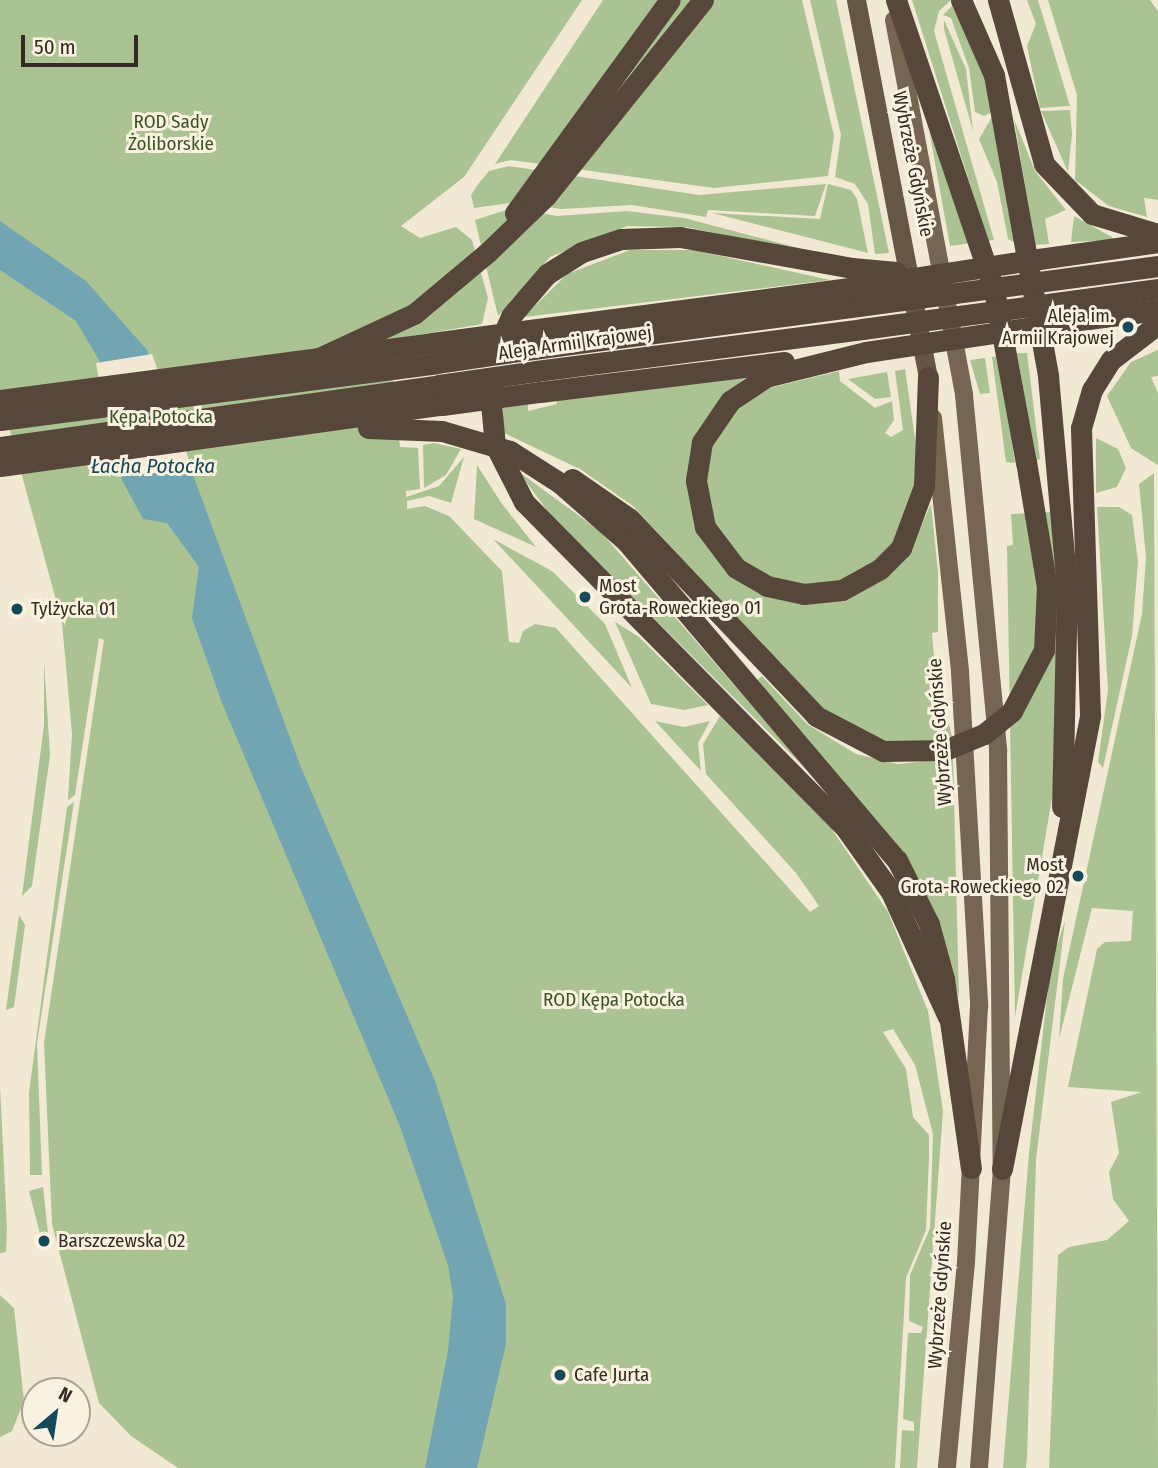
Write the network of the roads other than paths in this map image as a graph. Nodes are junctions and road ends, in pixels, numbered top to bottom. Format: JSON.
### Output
{"nodes":[{"id":1,"x":670,"y":0,"type":"edge"},
{"id":2,"x":703,"y":0,"type":"edge"},
{"id":3,"x":856,"y":0,"type":"edge"},
{"id":4,"x":889,"y":0,"type":"edge"},
{"id":5,"x":896,"y":0,"type":"edge"},
{"id":6,"x":961,"y":0,"type":"edge"},
{"id":7,"x":998,"y":0,"type":"edge"},
{"id":8,"x":1158,"y":234,"type":"edge"},
{"id":9,"x":1158,"y":242,"type":"edge"},
{"id":10,"x":487,"y":253,"type":"junction"},
{"id":11,"x":1158,"y":266,"type":"edge"},
{"id":12,"x":855,"y":287,"type":"junction"},
{"id":13,"x":1158,"y":289,"type":"edge"},
{"id":14,"x":1158,"y":310,"type":"edge"},
{"id":15,"x":1158,"y":324,"type":"edge"},
{"id":16,"x":866,"y":352,"type":"junction"},
{"id":17,"x":434,"y":353,"type":"junction"},
{"id":18,"x":319,"y":358,"type":"junction"},
{"id":19,"x":928,"y":377,"type":"junction"},
{"id":20,"x":220,"y":382,"type":"junction"},
{"id":21,"x":538,"y":382,"type":"junction"},
{"id":22,"x":441,"y":395,"type":"junction"},
{"id":23,"x":0,"y":400,"type":"edge"},
{"id":24,"x":0,"y":420,"type":"edge"},
{"id":25,"x":227,"y":426,"type":"junction"},
{"id":26,"x":284,"y":429,"type":"junction"},
{"id":27,"x":0,"y":447,"type":"edge"},
{"id":28,"x":510,"y":451,"type":"junction"},
{"id":29,"x":0,"y":466,"type":"edge"},
{"id":30,"x":1060,"y":846,"type":"junction"},
{"id":31,"x":948,"y":1017,"type":"junction"},
{"id":32,"x":971,"y":1168,"type":"junction"},
{"id":33,"x":1002,"y":1169,"type":"junction"},
{"id":34,"x":947,"y":1468,"type":"edge"},
{"id":35,"x":979,"y":1468,"type":"edge"}],
"edges":[{"from":1,"to":10,"type":"highway"},
{"from":2,"to":10,"type":"highway"},
{"from":3,"to":19,"type":"highway","name":"Wybrzeże Gdyńskie"},
{"from":4,"to":33,"type":"main road","name":"Wybrzeże Gdyńskie"},
{"from":5,"to":28,"type":"highway","bridge":true},
{"from":6,"to":30,"type":"highway"},
{"from":7,"to":8,"type":"highway"},
{"from":9,"to":12,"type":"highway","bridge":true},
{"from":10,"to":18,"type":"highway"},
{"from":11,"to":12,"type":"highway","bridge":true},
{"from":12,"to":17,"type":"highway","bridge":true},
{"from":12,"to":31,"type":"highway"},
{"from":13,"to":21,"type":"highway","name":"Aleja Armii Krajowej","bridge":true},
{"from":14,"to":16,"type":"highway","bridge":true},
{"from":15,"to":30,"type":"highway"},
{"from":16,"to":19,"type":"highway"},
{"from":16,"to":21,"type":"highway"},
{"from":17,"to":18,"type":"highway"},
{"from":17,"to":20,"type":"highway"},
{"from":18,"to":20,"type":"highway"},
{"from":19,"to":32,"type":"main road","name":"Wybrzeże Gdyńskie"},
{"from":20,"to":23,"type":"highway"},
{"from":20,"to":24,"type":"highway"},
{"from":21,"to":22,"type":"highway","bridge":true},
{"from":22,"to":25,"type":"highway"},
{"from":22,"to":26,"type":"highway"},
{"from":25,"to":26,"type":"highway"},
{"from":25,"to":27,"type":"highway"},
{"from":25,"to":29,"type":"highway"},
{"from":26,"to":28,"type":"highway","bridge":true},
{"from":28,"to":31,"type":"highway"},
{"from":30,"to":33,"type":"highway"},
{"from":31,"to":32,"type":"highway"},
{"from":32,"to":34,"type":"main road","name":"Wybrzeże Gdyńskie"},
{"from":33,"to":35,"type":"main road","name":"Wybrzeże Gdyńskie"}]}
